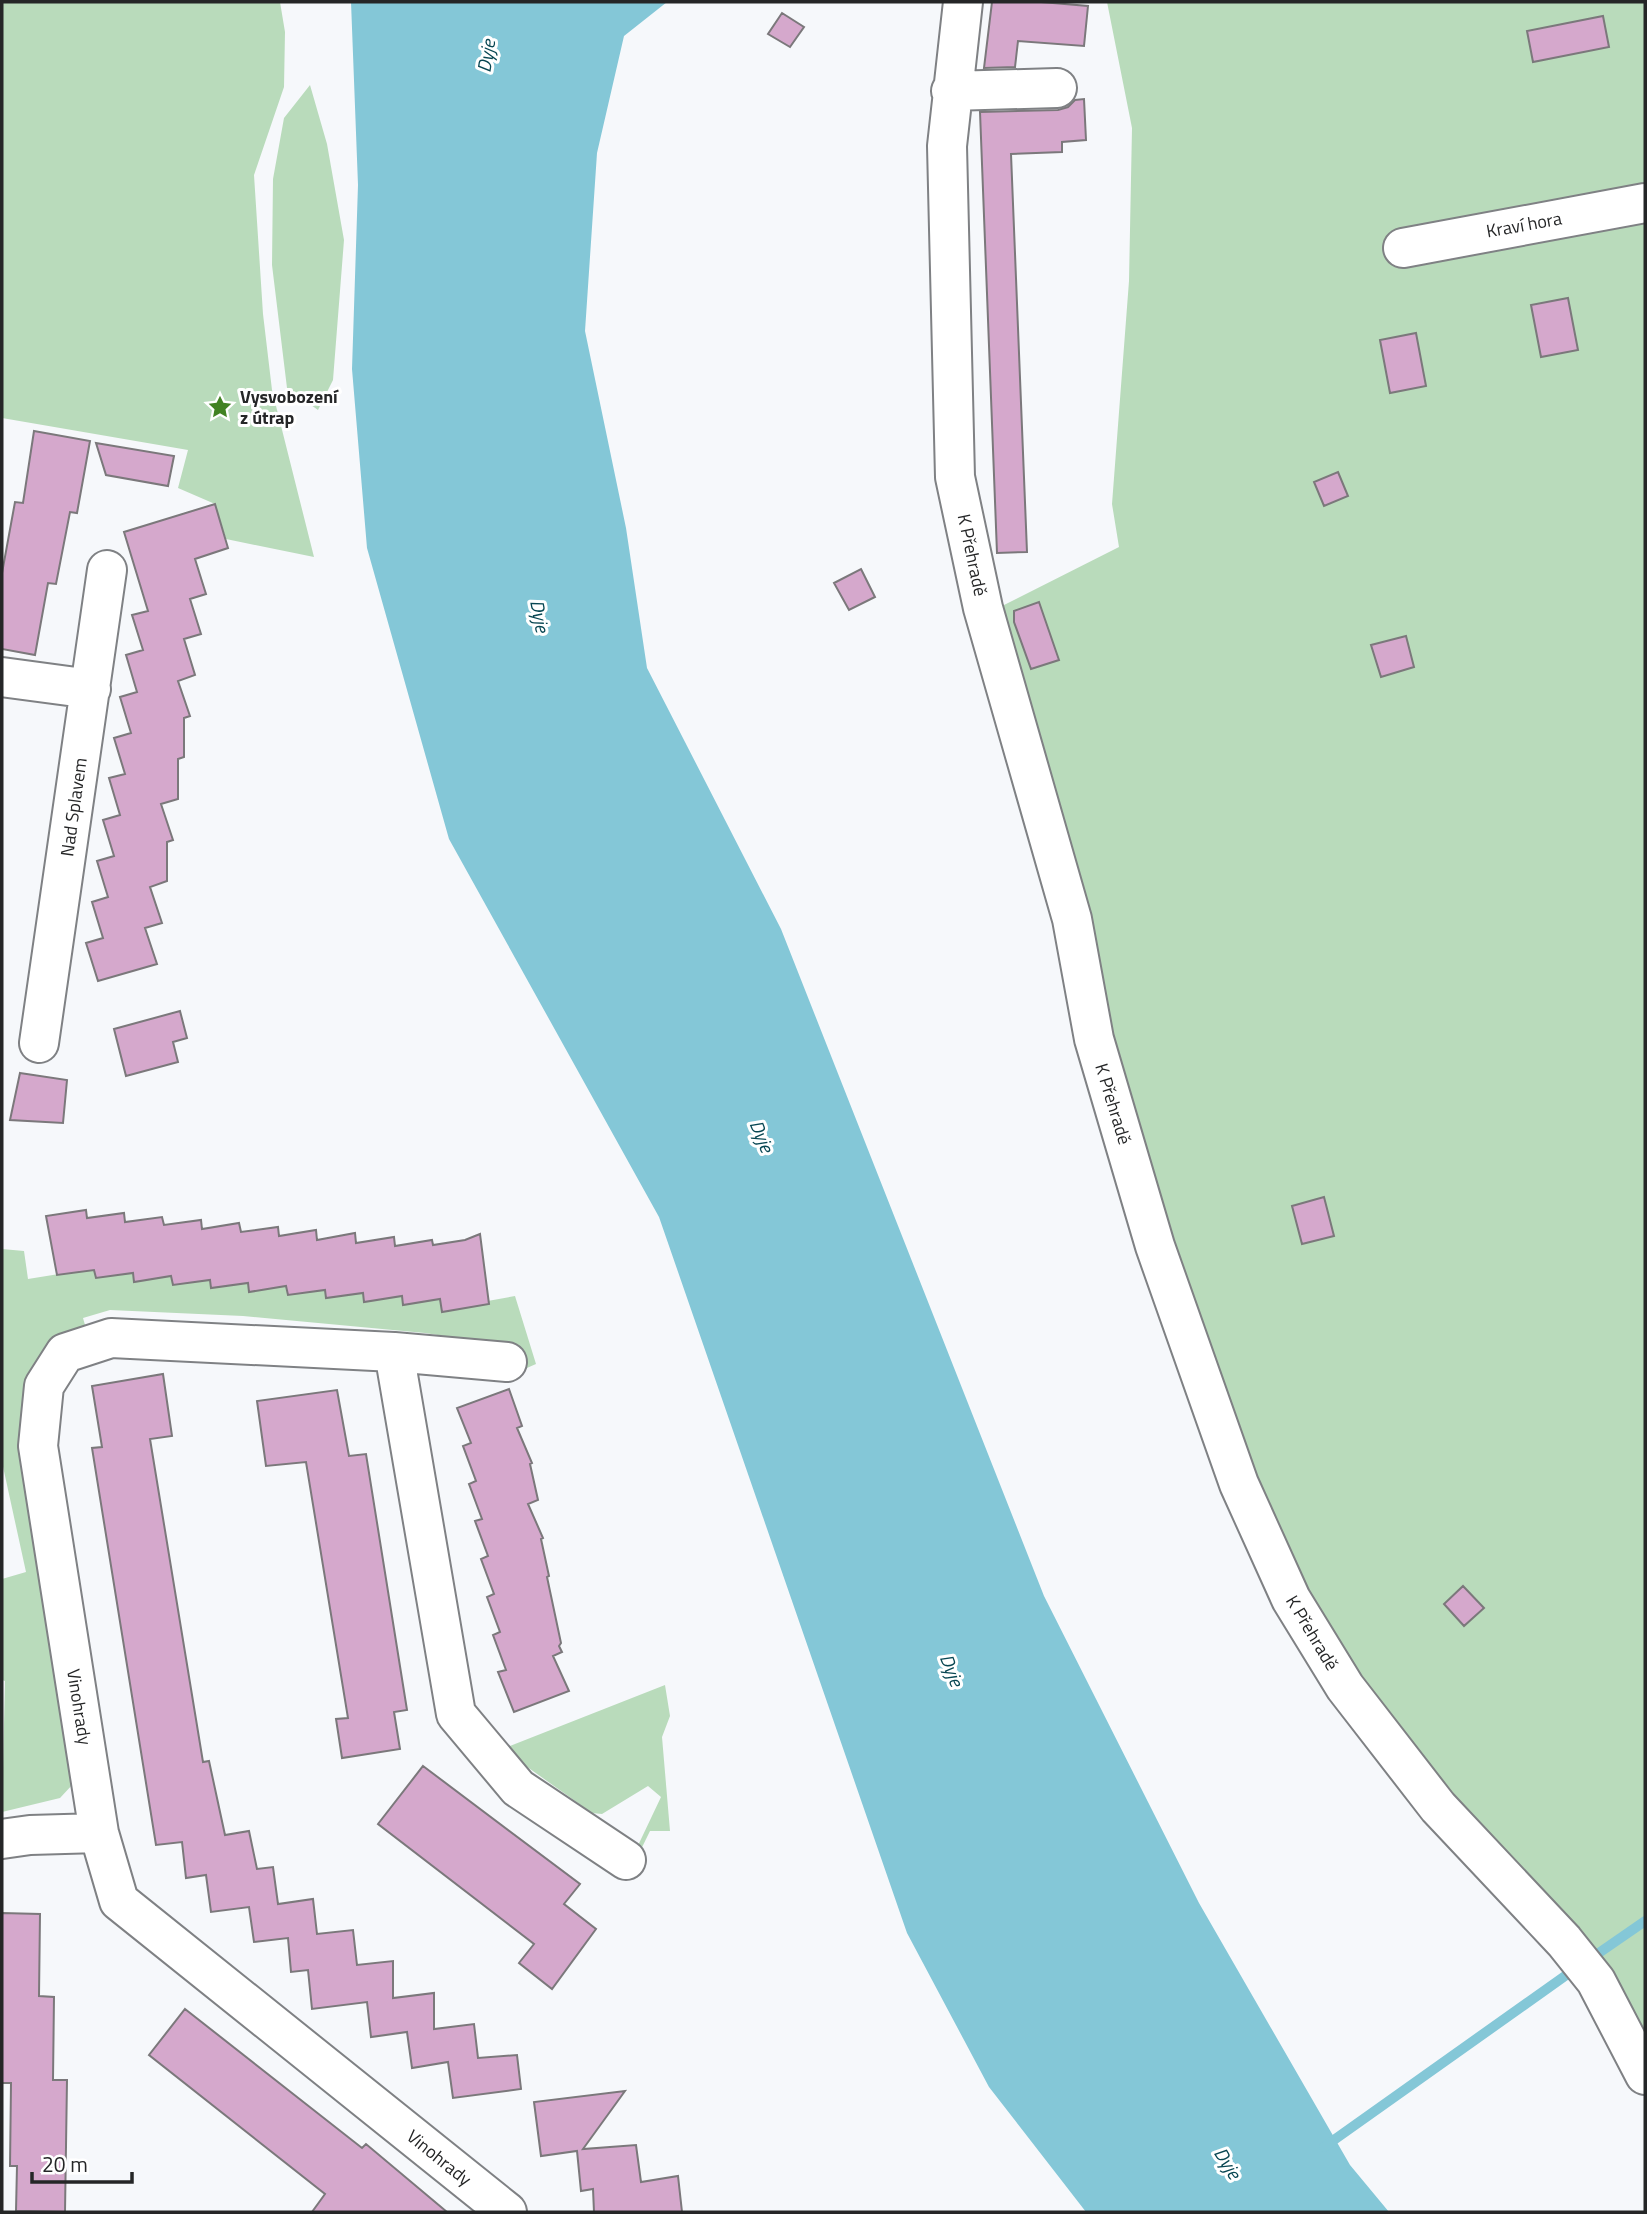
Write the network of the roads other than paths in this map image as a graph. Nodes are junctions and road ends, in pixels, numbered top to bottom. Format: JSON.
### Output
{"nodes":[{"id":1,"x":962,"y":2,"type":"edge"},
{"id":2,"x":1057,"y":88,"type":"dead end"},
{"id":3,"x":951,"y":91,"type":"junction"},
{"id":4,"x":1645,"y":203,"type":"edge"},
{"id":5,"x":1403,"y":248,"type":"dead end"},
{"id":6,"x":107,"y":570,"type":"dead end"},
{"id":7,"x":2,"y":677,"type":"edge"},
{"id":8,"x":91,"y":689,"type":"junction"},
{"id":9,"x":39,"y":1043,"type":"dead end"},
{"id":10,"x":394,"y":1352,"type":"junction"},
{"id":11,"x":506,"y":1362,"type":"dead end"},
{"id":12,"x":99,"y":1833,"type":"junction"},
{"id":13,"x":2,"y":1839,"type":"edge"},
{"id":14,"x":625,"y":1860,"type":"dead end"},
{"id":15,"x":1645,"y":2075,"type":"edge"},
{"id":16,"x":507,"y":2212,"type":"edge"}],
"edges":[{"from":1,"to":3,"type":"street","name":"K Přehradě"},
{"from":2,"to":3,"type":"street"},
{"from":3,"to":15,"type":"street","name":"K Přehradě"},
{"from":4,"to":5,"type":"street","name":"Kraví hora"},
{"from":6,"to":8,"type":"street","name":"Nad Splavem"},
{"from":7,"to":8,"type":"street"},
{"from":8,"to":9,"type":"street","name":"Nad Splavem"},
{"from":10,"to":11,"type":"street","name":"Vinohrady"},
{"from":10,"to":12,"type":"street","name":"Vinohrady"},
{"from":10,"to":14,"type":"street"},
{"from":12,"to":13,"type":"street"},
{"from":12,"to":16,"type":"street","name":"Vinohrady"}]}
